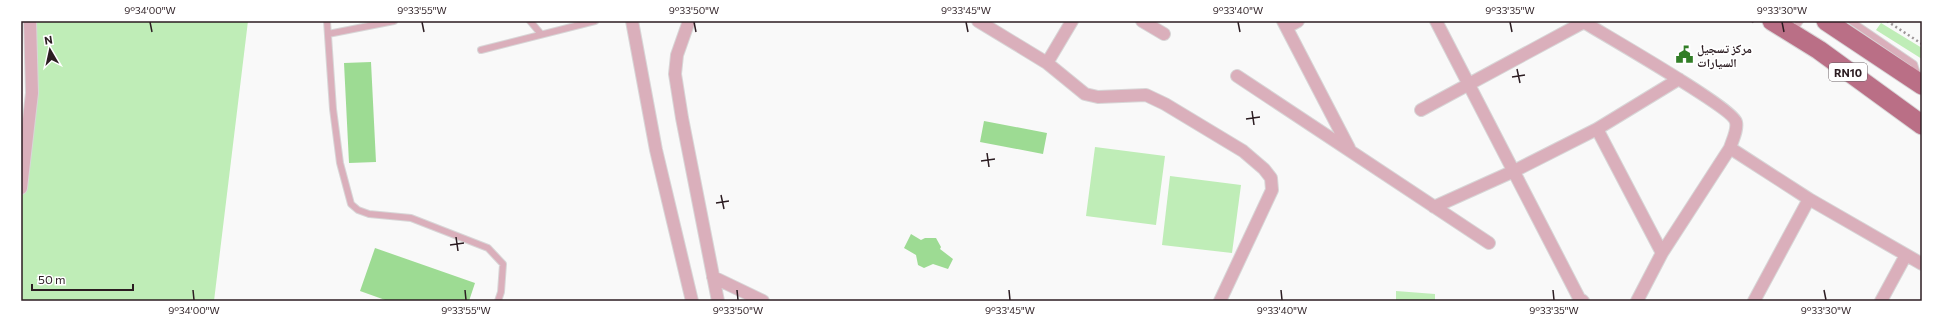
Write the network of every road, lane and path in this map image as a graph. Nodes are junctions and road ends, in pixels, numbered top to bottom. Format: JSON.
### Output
{"nodes":[{"id":1,"x":30,"y":21,"type":"edge"},
{"id":2,"x":327,"y":21,"type":"edge"},
{"id":3,"x":394,"y":21,"type":"edge"},
{"id":4,"x":530,"y":21,"type":"edge"},
{"id":5,"x":595,"y":21,"type":"edge"},
{"id":6,"x":632,"y":21,"type":"edge"},
{"id":7,"x":689,"y":21,"type":"edge"},
{"id":8,"x":978,"y":21,"type":"edge"},
{"id":9,"x":1142,"y":21,"type":"edge"},
{"id":10,"x":1298,"y":21,"type":"edge"},
{"id":11,"x":1436,"y":21,"type":"edge"},
{"id":12,"x":1772,"y":21,"type":"edge"},
{"id":13,"x":1826,"y":21,"type":"edge"},
{"id":14,"x":1850,"y":21,"type":"edge"},
{"id":15,"x":1887,"y":21,"type":"edge"},
{"id":16,"x":1073,"y":22,"type":"edge"},
{"id":17,"x":1583,"y":22,"type":"edge"},
{"id":18,"x":1285,"y":24,"type":"edge"},
{"id":19,"x":1796,"y":27,"type":"edge"},
{"id":20,"x":328,"y":34,"type":"junction"},
{"id":21,"x":541,"y":34,"type":"junction"},
{"id":22,"x":1164,"y":34,"type":"dead end"},
{"id":23,"x":1922,"y":44,"type":"edge"},
{"id":24,"x":482,"y":50,"type":"dead end"},
{"id":25,"x":1047,"y":63,"type":"junction"},
{"id":26,"x":1237,"y":76,"type":"dead end"},
{"id":27,"x":1679,"y":79,"type":"junction"},
{"id":28,"x":1470,"y":84,"type":"junction"},
{"id":29,"x":1920,"y":84,"type":"edge"},
{"id":30,"x":1421,"y":110,"type":"dead end"},
{"id":31,"x":1922,"y":125,"type":"edge"},
{"id":32,"x":1597,"y":129,"type":"junction"},
{"id":33,"x":1730,"y":148,"type":"junction"},
{"id":34,"x":1350,"y":149,"type":"junction"},
{"id":35,"x":1514,"y":171,"type":"junction"},
{"id":36,"x":21,"y":188,"type":"edge"},
{"id":37,"x":1809,"y":199,"type":"junction"},
{"id":38,"x":1434,"y":207,"type":"junction"},
{"id":39,"x":1489,"y":243,"type":"dead end"},
{"id":40,"x":1662,"y":253,"type":"junction"},
{"id":41,"x":1906,"y":255,"type":"junction"},
{"id":42,"x":1922,"y":264,"type":"edge"},
{"id":43,"x":713,"y":277,"type":"junction"},
{"id":44,"x":498,"y":301,"type":"edge"},
{"id":45,"x":692,"y":301,"type":"edge"},
{"id":46,"x":718,"y":301,"type":"edge"},
{"id":47,"x":763,"y":301,"type":"edge"},
{"id":48,"x":1220,"y":301,"type":"edge"},
{"id":49,"x":1583,"y":301,"type":"edge"},
{"id":50,"x":1637,"y":301,"type":"edge"},
{"id":51,"x":1754,"y":301,"type":"edge"},
{"id":52,"x":1881,"y":301,"type":"edge"}],
"edges":[{"from":1,"to":36,"type":"street"},
{"from":2,"to":20,"type":"lane"},
{"from":3,"to":20,"type":"lane"},
{"from":4,"to":21,"type":"lane"},
{"from":5,"to":21,"type":"lane"},
{"from":6,"to":45,"type":"street"},
{"from":7,"to":43,"type":"street"},
{"from":8,"to":25,"type":"street"},
{"from":9,"to":22,"type":"street"},
{"from":10,"to":18,"type":"street"},
{"from":11,"to":28,"type":"street"},
{"from":12,"to":19,"type":"main road","number":"RN10"},
{"from":13,"to":29,"type":"main road","number":"RN10"},
{"from":14,"to":29,"type":"lane"},
{"from":15,"to":23,"type":"path"},
{"from":16,"to":25,"type":"street"},
{"from":17,"to":27,"type":"street"},
{"from":17,"to":28,"type":"street"},
{"from":18,"to":34,"type":"street"},
{"from":19,"to":31,"type":"main road","number":"RN10"},
{"from":20,"to":44,"type":"lane"},
{"from":21,"to":24,"type":"lane"},
{"from":25,"to":48,"type":"street"},
{"from":26,"to":34,"type":"street"},
{"from":27,"to":32,"type":"street"},
{"from":27,"to":33,"type":"street"},
{"from":28,"to":30,"type":"street"},
{"from":28,"to":35,"type":"street"},
{"from":32,"to":35,"type":"street"},
{"from":32,"to":40,"type":"street"},
{"from":33,"to":37,"type":"street"},
{"from":33,"to":40,"type":"street"},
{"from":34,"to":38,"type":"street"},
{"from":35,"to":38,"type":"street"},
{"from":35,"to":49,"type":"street"},
{"from":37,"to":41,"type":"street"},
{"from":37,"to":51,"type":"street"},
{"from":38,"to":39,"type":"street"},
{"from":40,"to":50,"type":"street"},
{"from":41,"to":42,"type":"street"},
{"from":41,"to":52,"type":"street"},
{"from":43,"to":46,"type":"street"},
{"from":43,"to":47,"type":"street"}]}
